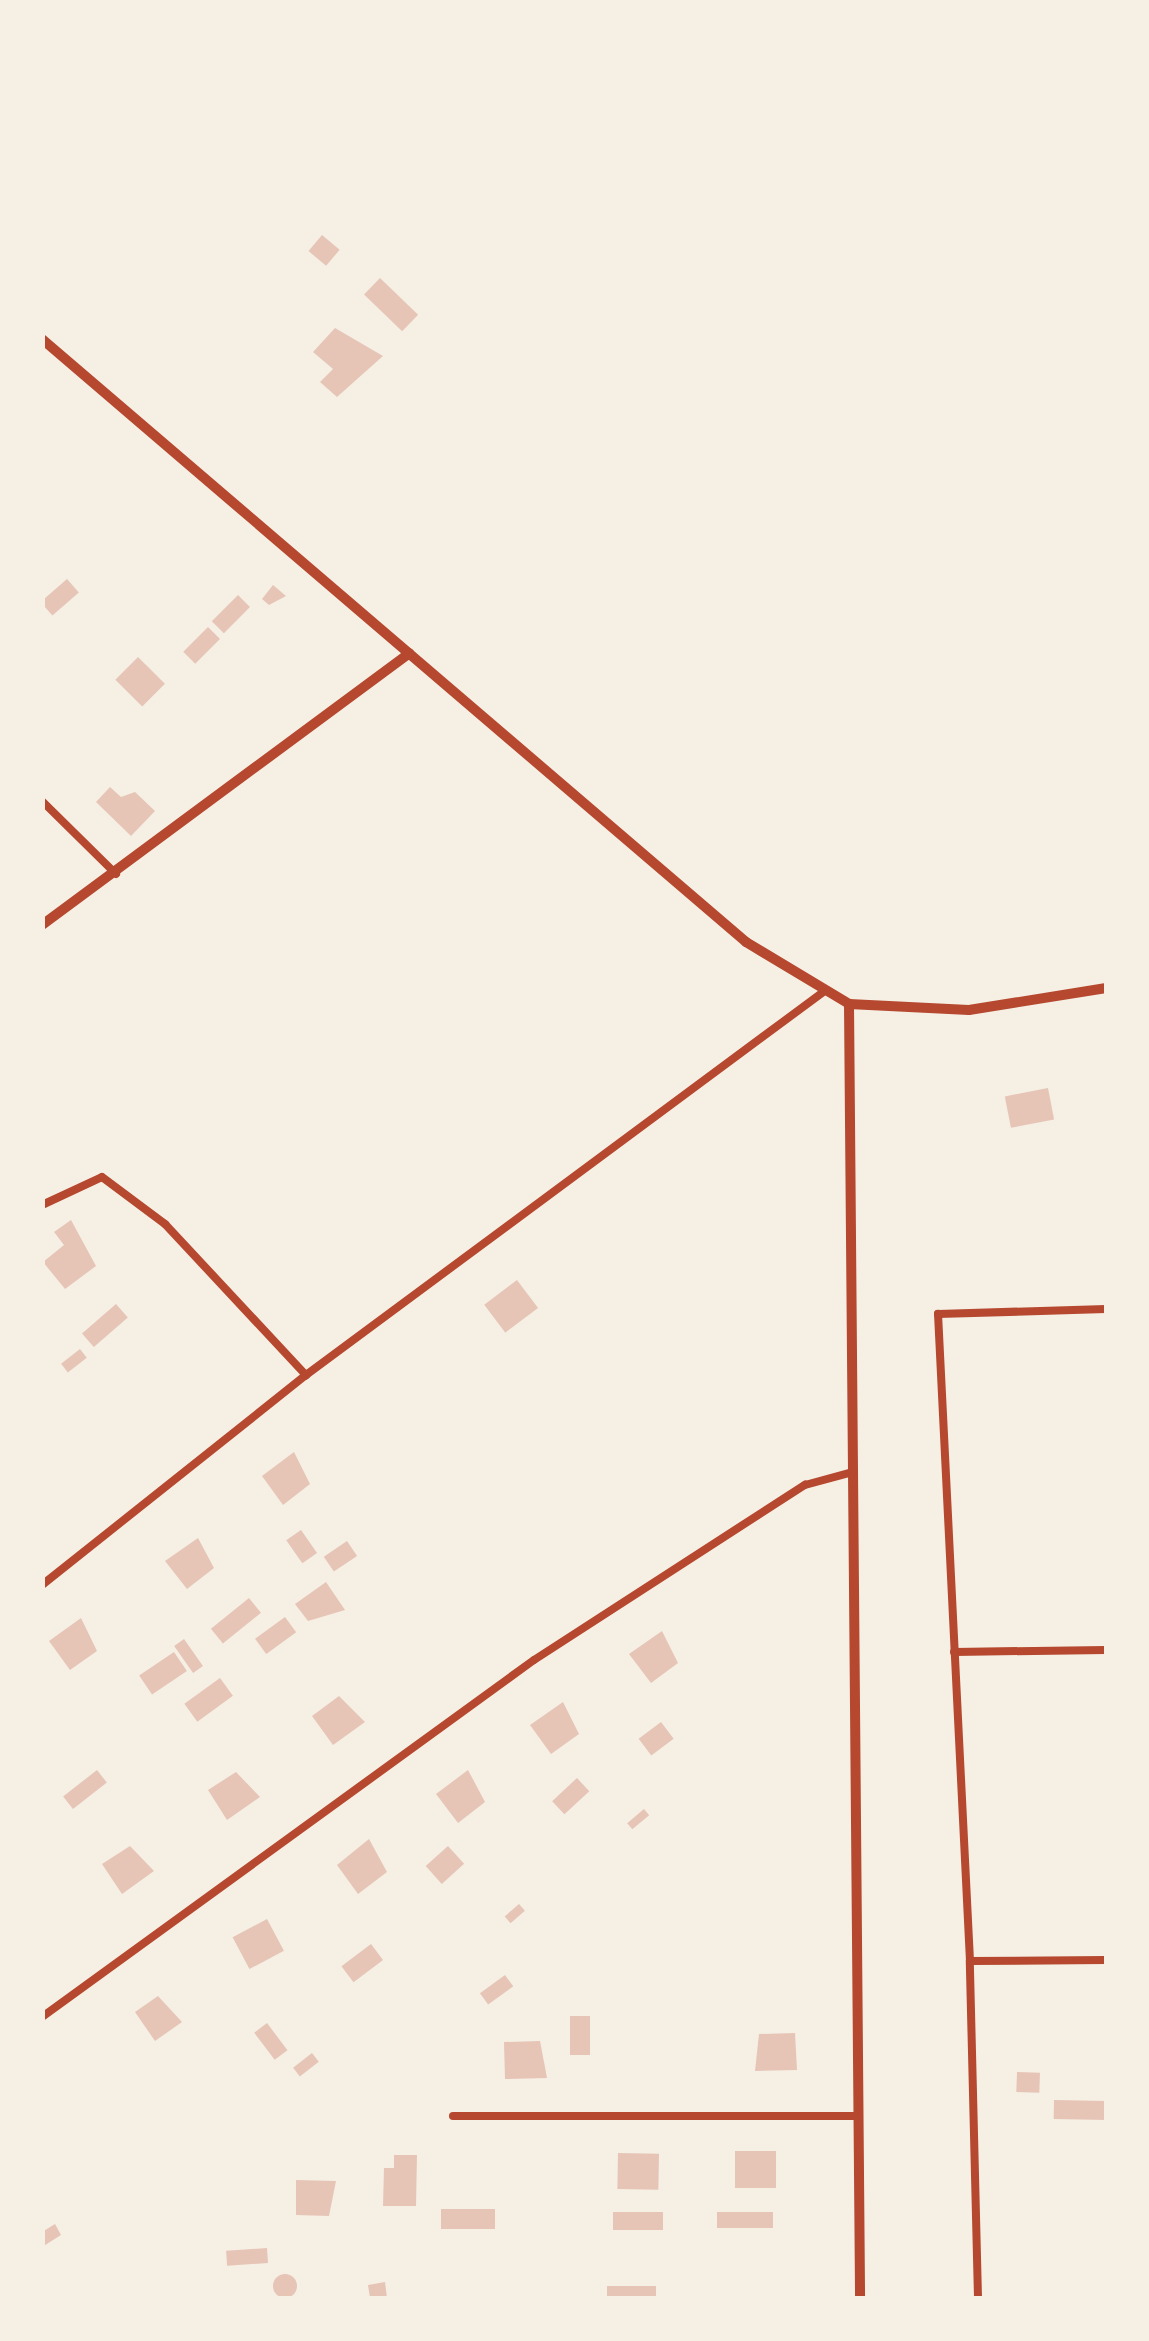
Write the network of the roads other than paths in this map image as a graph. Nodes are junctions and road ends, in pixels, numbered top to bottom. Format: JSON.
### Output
{"nodes":[{"id":1,"x":42,"y":339,"type":"edge"},
{"id":2,"x":408,"y":653,"type":"junction"},
{"id":3,"x":42,"y":801,"type":"edge"},
{"id":4,"x":116,"y":874,"type":"junction"},
{"id":5,"x":42,"y":926,"type":"edge"},
{"id":6,"x":1106,"y":988,"type":"edge"},
{"id":7,"x":826,"y":990,"type":"junction"},
{"id":8,"x":849,"y":1004,"type":"junction"},
{"id":9,"x":42,"y":1205,"type":"edge"},
{"id":10,"x":1106,"y":1309,"type":"edge"},
{"id":11,"x":306,"y":1375,"type":"junction"},
{"id":12,"x":853,"y":1472,"type":"junction"},
{"id":13,"x":42,"y":1584,"type":"edge"},
{"id":14,"x":1106,"y":1650,"type":"edge"},
{"id":15,"x":954,"y":1652,"type":"junction"},
{"id":16,"x":1106,"y":1960,"type":"edge"},
{"id":17,"x":970,"y":1961,"type":"junction"},
{"id":18,"x":42,"y":2016,"type":"edge"},
{"id":19,"x":453,"y":2116,"type":"dead end"},
{"id":20,"x":858,"y":2116,"type":"junction"},
{"id":21,"x":860,"y":2298,"type":"edge"},
{"id":22,"x":978,"y":2298,"type":"edge"}],
"edges":[{"from":1,"to":2,"type":"street"},
{"from":2,"to":4,"type":"street"},
{"from":2,"to":7,"type":"street"},
{"from":3,"to":4,"type":"lane"},
{"from":4,"to":5,"type":"street"},
{"from":6,"to":8,"type":"street"},
{"from":7,"to":8,"type":"street"},
{"from":7,"to":11,"type":"lane"},
{"from":8,"to":12,"type":"street"},
{"from":9,"to":11,"type":"lane"},
{"from":10,"to":15,"type":"lane"},
{"from":11,"to":13,"type":"lane"},
{"from":12,"to":18,"type":"lane"},
{"from":12,"to":20,"type":"street"},
{"from":14,"to":15,"type":"lane"},
{"from":15,"to":17,"type":"lane"},
{"from":16,"to":17,"type":"lane"},
{"from":17,"to":22,"type":"lane"},
{"from":19,"to":20,"type":"lane"},
{"from":20,"to":21,"type":"street"}]}
